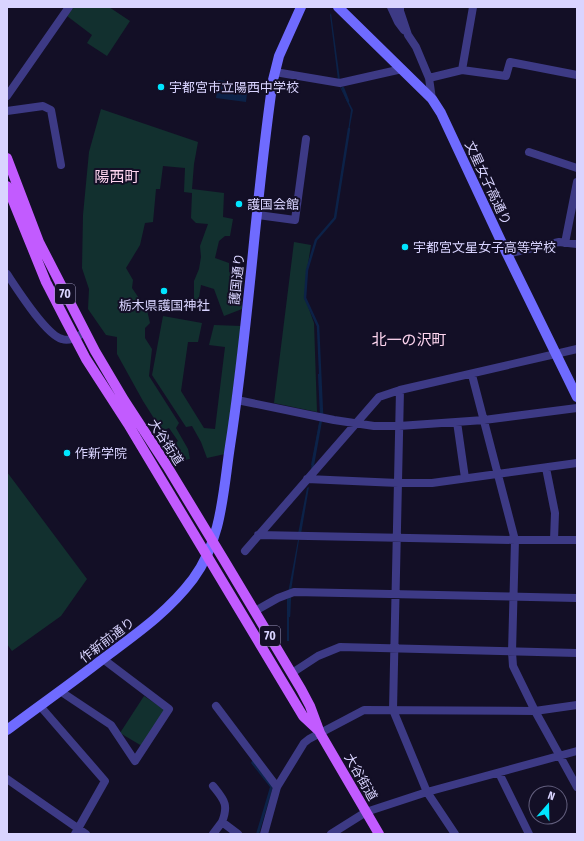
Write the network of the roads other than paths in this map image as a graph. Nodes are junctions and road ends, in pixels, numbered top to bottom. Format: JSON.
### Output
{"nodes":[{"id":1,"x":301,"y":7,"type":"edge"},
{"id":2,"x":338,"y":7,"type":"edge"},
{"id":3,"x":391,"y":7,"type":"edge"},
{"id":4,"x":400,"y":7,"type":"edge"},
{"id":5,"x":473,"y":7,"type":"edge"},
{"id":6,"x":66,"y":8,"type":"edge"},
{"id":7,"x":408,"y":35,"type":"junction"},
{"id":8,"x":402,"y":69,"type":"junction"},
{"id":9,"x":462,"y":70,"type":"junction"},
{"id":10,"x":275,"y":72,"type":"junction"},
{"id":11,"x":577,"y":75,"type":"edge"},
{"id":12,"x":429,"y":78,"type":"junction"},
{"id":13,"x":7,"y":96,"type":"edge"},
{"id":14,"x":432,"y":99,"type":"junction"},
{"id":15,"x":7,"y":111,"type":"edge"},
{"id":16,"x":306,"y":139,"type":"dead end"},
{"id":17,"x":529,"y":152,"type":"dead end"},
{"id":18,"x":7,"y":158,"type":"edge"},
{"id":19,"x":61,"y":165,"type":"dead end"},
{"id":20,"x":577,"y":168,"type":"edge"},
{"id":21,"x":577,"y":182,"type":"edge"},
{"id":22,"x":7,"y":186,"type":"edge"},
{"id":23,"x":258,"y":215,"type":"junction"},
{"id":24,"x":565,"y":243,"type":"junction"},
{"id":25,"x":577,"y":244,"type":"edge"},
{"id":26,"x":507,"y":254,"type":"junction"},
{"id":27,"x":7,"y":274,"type":"edge"},
{"id":28,"x":85,"y":332,"type":"junction"},
{"id":29,"x":74,"y":338,"type":"junction"},
{"id":30,"x":577,"y":349,"type":"edge"},
{"id":31,"x":556,"y":354,"type":"junction"},
{"id":32,"x":472,"y":374,"type":"junction"},
{"id":33,"x":400,"y":390,"type":"junction"},
{"id":34,"x":577,"y":397,"type":"edge"},
{"id":35,"x":237,"y":400,"type":"junction"},
{"id":36,"x":577,"y":408,"type":"edge"},
{"id":37,"x":484,"y":420,"type":"junction"},
{"id":38,"x":457,"y":422,"type":"junction"},
{"id":39,"x":355,"y":424,"type":"junction"},
{"id":40,"x":399,"y":426,"type":"junction"},
{"id":41,"x":577,"y":463,"type":"edge"},
{"id":42,"x":546,"y":468,"type":"junction"},
{"id":43,"x":498,"y":474,"type":"junction"},
{"id":44,"x":307,"y":478,"type":"junction"},
{"id":45,"x":465,"y":478,"type":"junction"},
{"id":46,"x":398,"y":483,"type":"junction"},
{"id":47,"x":258,"y":535,"type":"junction"},
{"id":48,"x":397,"y":538,"type":"junction"},
{"id":49,"x":515,"y":540,"type":"junction"},
{"id":50,"x":554,"y":540,"type":"junction"},
{"id":51,"x":577,"y":540,"type":"edge"},
{"id":52,"x":213,"y":542,"type":"junction"},
{"id":53,"x":245,"y":551,"type":"dead end"},
{"id":54,"x":207,"y":556,"type":"junction"},
{"id":55,"x":396,"y":594,"type":"junction"},
{"id":56,"x":514,"y":597,"type":"junction"},
{"id":57,"x":577,"y":598,"type":"edge"},
{"id":58,"x":255,"y":611,"type":"junction"},
{"id":59,"x":395,"y":649,"type":"junction"},
{"id":60,"x":512,"y":652,"type":"junction"},
{"id":61,"x":577,"y":653,"type":"edge"},
{"id":62,"x":103,"y":659,"type":"junction"},
{"id":63,"x":292,"y":673,"type":"junction"},
{"id":64,"x":60,"y":691,"type":"junction"},
{"id":65,"x":577,"y":705,"type":"edge"},
{"id":66,"x":40,"y":706,"type":"junction"},
{"id":67,"x":216,"y":706,"type":"dead end"},
{"id":68,"x":393,"y":710,"type":"junction"},
{"id":69,"x":535,"y":711,"type":"junction"},
{"id":70,"x":7,"y":730,"type":"edge"},
{"id":71,"x":320,"y":733,"type":"junction"},
{"id":72,"x":577,"y":751,"type":"edge"},
{"id":73,"x":560,"y":756,"type":"junction"},
{"id":74,"x":498,"y":773,"type":"junction"},
{"id":75,"x":7,"y":779,"type":"edge"},
{"id":76,"x":214,"y":786,"type":"dead end"},
{"id":77,"x":277,"y":787,"type":"junction"},
{"id":78,"x":577,"y":787,"type":"edge"},
{"id":79,"x":427,"y":792,"type":"junction"},
{"id":80,"x":366,"y":812,"type":"junction"},
{"id":81,"x":222,"y":822,"type":"junction"},
{"id":82,"x":77,"y":832,"type":"edge"},
{"id":83,"x":86,"y":834,"type":"edge"},
{"id":84,"x":213,"y":834,"type":"edge"},
{"id":85,"x":238,"y":834,"type":"edge"},
{"id":86,"x":264,"y":834,"type":"edge"},
{"id":87,"x":331,"y":834,"type":"edge"},
{"id":88,"x":379,"y":834,"type":"edge"},
{"id":89,"x":455,"y":834,"type":"edge"},
{"id":90,"x":529,"y":834,"type":"edge"}],
"edges":[{"from":1,"to":10,"type":"street","name":"護国通り"},
{"from":2,"to":8,"type":"street","name":"文星女子高通り"},
{"from":3,"to":7,"type":"street"},
{"from":4,"to":7,"type":"street"},
{"from":5,"to":9,"type":"street"},
{"from":6,"to":13,"type":"street"},
{"from":7,"to":12,"type":"street"},
{"from":8,"to":10,"type":"street"},
{"from":8,"to":14,"type":"street","name":"文星女子高通り"},
{"from":9,"to":11,"type":"street"},
{"from":9,"to":12,"type":"street"},
{"from":10,"to":23,"type":"street","name":"護国通り"},
{"from":12,"to":14,"type":"street"},
{"from":14,"to":26,"type":"street","name":"文星女子高通り"},
{"from":15,"to":19,"type":"street"},
{"from":16,"to":23,"type":"street"},
{"from":17,"to":20,"type":"street"},
{"from":18,"to":28,"type":"main road","name":"大谷街道","number":"70"},
{"from":21,"to":24,"type":"street"},
{"from":22,"to":29,"type":"main road","name":"大谷街道","number":"70"},
{"from":23,"to":35,"type":"street","name":"護国通り"},
{"from":24,"to":25,"type":"street"},
{"from":24,"to":26,"type":"street"},
{"from":26,"to":31,"type":"street","name":"文星女子高通り"},
{"from":27,"to":29,"type":"street"},
{"from":28,"to":29,"type":"street"},
{"from":28,"to":52,"type":"main road","name":"大谷街道","number":"70"},
{"from":29,"to":54,"type":"main road","name":"大谷街道","number":"70"},
{"from":30,"to":31,"type":"street"},
{"from":31,"to":32,"type":"street"},
{"from":31,"to":34,"type":"street","name":"文星女子高通り"},
{"from":32,"to":33,"type":"street"},
{"from":32,"to":37,"type":"street"},
{"from":33,"to":39,"type":"street"},
{"from":33,"to":40,"type":"street"},
{"from":35,"to":39,"type":"street"},
{"from":35,"to":52,"type":"street","name":"護国通り"},
{"from":36,"to":37,"type":"street"},
{"from":37,"to":38,"type":"street"},
{"from":37,"to":43,"type":"street"},
{"from":38,"to":40,"type":"street"},
{"from":38,"to":45,"type":"street"},
{"from":39,"to":40,"type":"street"},
{"from":39,"to":44,"type":"street"},
{"from":40,"to":46,"type":"street"},
{"from":41,"to":42,"type":"street"},
{"from":42,"to":43,"type":"street"},
{"from":42,"to":50,"type":"street"},
{"from":43,"to":45,"type":"street"},
{"from":43,"to":49,"type":"street"},
{"from":44,"to":46,"type":"street"},
{"from":44,"to":47,"type":"street"},
{"from":45,"to":46,"type":"street"},
{"from":46,"to":48,"type":"street"},
{"from":47,"to":48,"type":"street"},
{"from":47,"to":53,"type":"street"},
{"from":48,"to":49,"type":"street"},
{"from":48,"to":55,"type":"street"},
{"from":49,"to":50,"type":"street"},
{"from":49,"to":56,"type":"street"},
{"from":50,"to":51,"type":"street"},
{"from":52,"to":54,"type":"street","name":"護国通り"},
{"from":52,"to":58,"type":"main road","name":"大谷街道","number":"70"},
{"from":54,"to":62,"type":"street","name":"作新前通り"},
{"from":54,"to":71,"type":"main road","name":"大谷街道","number":"70"},
{"from":55,"to":56,"type":"street"},
{"from":55,"to":58,"type":"street"},
{"from":55,"to":59,"type":"street"},
{"from":56,"to":57,"type":"street"},
{"from":56,"to":60,"type":"street"},
{"from":58,"to":63,"type":"main road","name":"大谷街道","number":"70"},
{"from":59,"to":60,"type":"street"},
{"from":59,"to":63,"type":"street"},
{"from":59,"to":68,"type":"street"},
{"from":60,"to":61,"type":"street"},
{"from":60,"to":69,"type":"street"},
{"from":62,"to":64,"type":"street","name":"作新前通り"},
{"from":62,"to":64,"type":"street"},
{"from":63,"to":71,"type":"main road","name":"大谷街道","number":"70"},
{"from":64,"to":66,"type":"street","name":"作新前通り"},
{"from":65,"to":69,"type":"street"},
{"from":66,"to":70,"type":"street","name":"作新前通り"},
{"from":66,"to":82,"type":"street"},
{"from":67,"to":77,"type":"street"},
{"from":68,"to":69,"type":"street"},
{"from":68,"to":71,"type":"street"},
{"from":68,"to":79,"type":"street"},
{"from":69,"to":73,"type":"street"},
{"from":71,"to":77,"type":"street"},
{"from":71,"to":80,"type":"main road","name":"大谷街道","number":"70"},
{"from":72,"to":73,"type":"street"},
{"from":73,"to":74,"type":"street"},
{"from":73,"to":78,"type":"street"},
{"from":74,"to":79,"type":"street"},
{"from":74,"to":90,"type":"street"},
{"from":75,"to":82,"type":"street"},
{"from":76,"to":81,"type":"street"},
{"from":77,"to":86,"type":"street"},
{"from":79,"to":80,"type":"street"},
{"from":79,"to":89,"type":"street"},
{"from":80,"to":87,"type":"street"},
{"from":80,"to":88,"type":"main road","name":"大谷街道","number":"70"},
{"from":81,"to":84,"type":"street"},
{"from":81,"to":85,"type":"street"},
{"from":82,"to":83,"type":"street"}]}
